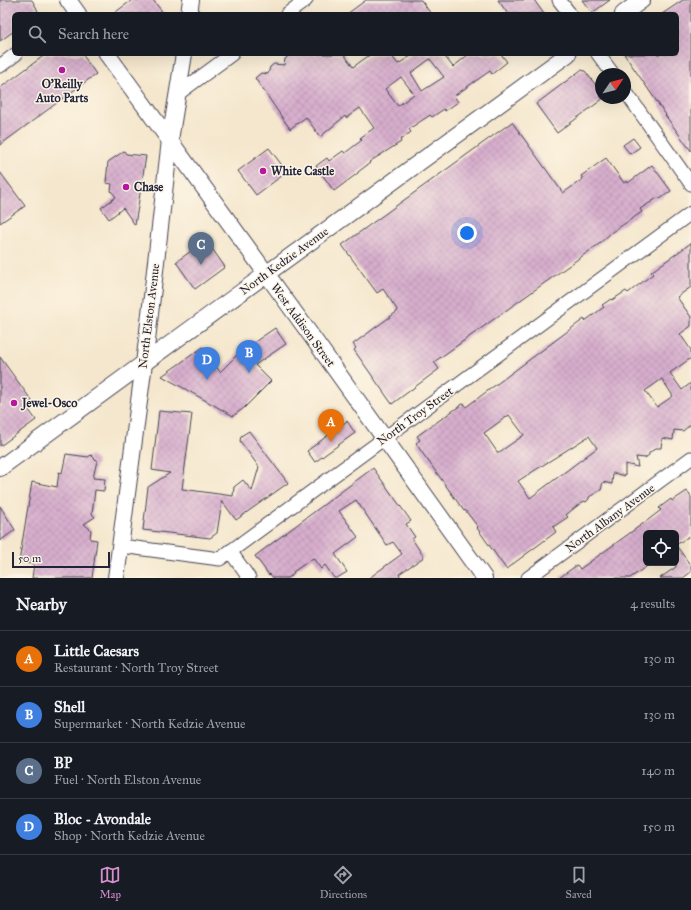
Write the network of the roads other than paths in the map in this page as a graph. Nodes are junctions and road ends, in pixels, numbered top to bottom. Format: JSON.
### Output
{"nodes":[{"id":1,"x":191,"y":0,"type":"edge"},
{"id":2,"x":306,"y":0,"type":"edge"},
{"id":3,"x":559,"y":0,"type":"edge"},
{"id":4,"x":642,"y":0,"type":"edge"},
{"id":5,"x":189,"y":12,"type":"edge"},
{"id":6,"x":290,"y":12,"type":"edge"},
{"id":7,"x":568,"y":12,"type":"edge"},
{"id":8,"x":626,"y":12,"type":"edge"},
{"id":9,"x":13,"y":56,"type":"edge"},
{"id":10,"x":108,"y":56,"type":"edge"},
{"id":11,"x":184,"y":56,"type":"edge"},
{"id":12,"x":229,"y":56,"type":"edge"},
{"id":13,"x":565,"y":56,"type":"edge"},
{"id":14,"x":600,"y":56,"type":"edge"},
{"id":15,"x":0,"y":66,"type":"edge"},
{"id":16,"x":608,"y":68,"type":"edge"},
{"id":17,"x":179,"y":93,"type":"junction"},
{"id":18,"x":631,"y":99,"type":"edge"},
{"id":19,"x":170,"y":140,"type":"junction"},
{"id":20,"x":691,"y":184,"type":"edge"},
{"id":21,"x":691,"y":213,"type":"edge"},
{"id":22,"x":266,"y":274,"type":"junction"},
{"id":23,"x":144,"y":363,"type":"junction"},
{"id":24,"x":384,"y":438,"type":"junction"},
{"id":25,"x":691,"y":458,"type":"edge"},
{"id":26,"x":0,"y":468,"type":"edge"},
{"id":27,"x":121,"y":546,"type":"junction"},
{"id":28,"x":230,"y":551,"type":"junction"},
{"id":29,"x":116,"y":578,"type":"edge"},
{"id":30,"x":249,"y":578,"type":"edge"},
{"id":31,"x":484,"y":578,"type":"edge"},
{"id":32,"x":528,"y":578,"type":"edge"}],
"edges":[{"from":1,"to":5,"type":"main road"},
{"from":2,"to":6,"type":"street"},
{"from":3,"to":7,"type":"street"},
{"from":4,"to":8,"type":"main road"},
{"from":9,"to":15,"type":"street"},
{"from":10,"to":19,"type":"main road","name":"West Addison Street"},
{"from":11,"to":17,"type":"main road","name":"North Elston Avenue"},
{"from":12,"to":17,"type":"street"},
{"from":13,"to":22,"type":"main road","name":"North Kedzie Avenue"},
{"from":14,"to":16,"type":"street"},
{"from":17,"to":19,"type":"main road","name":"North Elston Avenue"},
{"from":18,"to":20,"type":"street"},
{"from":19,"to":22,"type":"main road","name":"West Addison Street"},
{"from":19,"to":23,"type":"main road","name":"North Elston Avenue"},
{"from":21,"to":24,"type":"street","name":"North Troy Street"},
{"from":22,"to":23,"type":"main road","name":"North Kedzie Avenue"},
{"from":22,"to":24,"type":"main road","name":"West Addison Street"},
{"from":23,"to":26,"type":"main road","name":"North Kedzie Avenue"},
{"from":23,"to":27,"type":"main road","name":"North Elston Avenue"},
{"from":24,"to":28,"type":"street","name":"North Troy Street"},
{"from":24,"to":31,"type":"main road","name":"West Addison Street"},
{"from":25,"to":32,"type":"street","name":"North Albany Avenue"},
{"from":27,"to":28,"type":"street","name":"North Troy Street"},
{"from":27,"to":29,"type":"main road","name":"North Elston Avenue"},
{"from":28,"to":30,"type":"street"}]}
